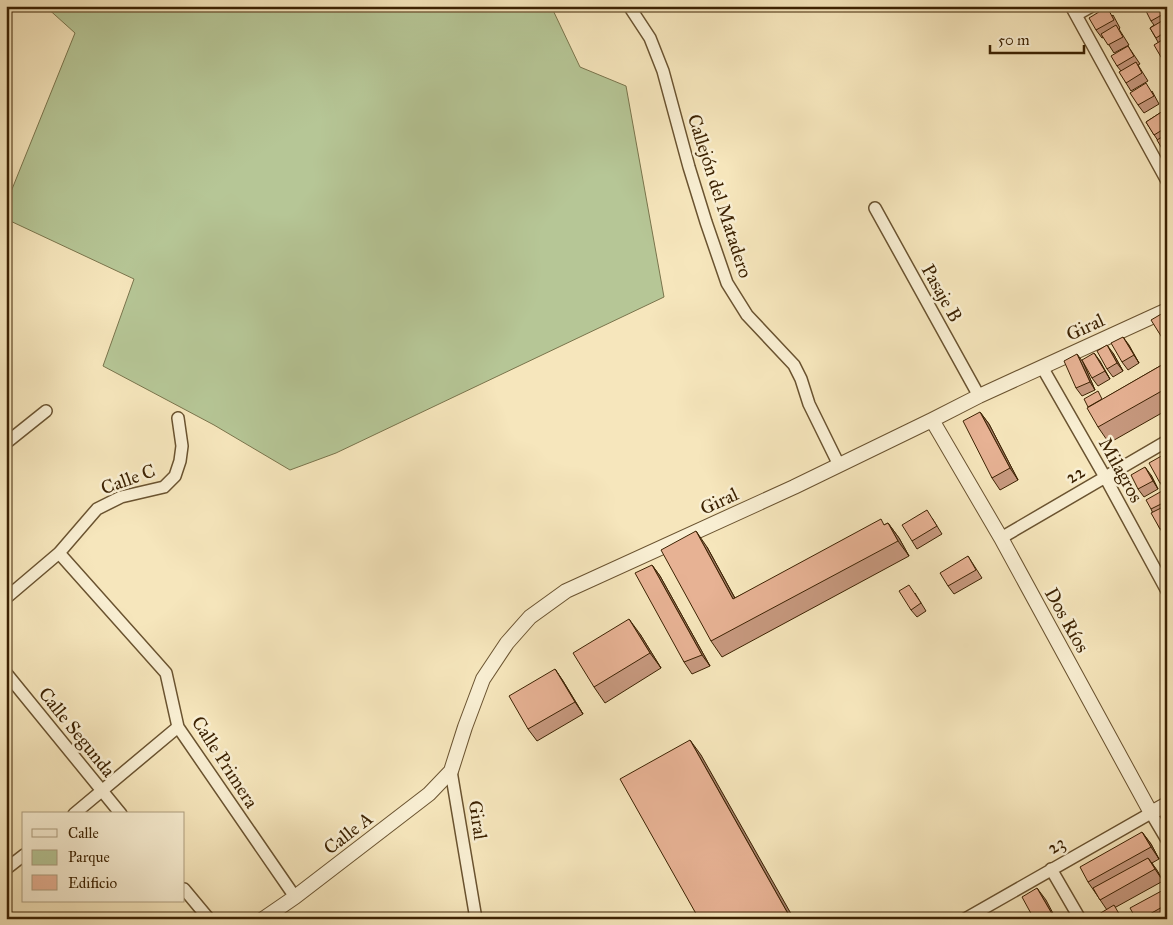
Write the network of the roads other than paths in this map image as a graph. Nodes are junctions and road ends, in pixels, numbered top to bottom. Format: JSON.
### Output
{"nodes":[{"id":1,"x":629,"y":6,"type":"edge"},
{"id":2,"x":1092,"y":6,"type":"edge"},
{"id":3,"x":1074,"y":10,"type":"edge"},
{"id":4,"x":1167,"y":181,"type":"edge"},
{"id":5,"x":875,"y":208,"type":"dead end"},
{"id":6,"x":1167,"y":310,"type":"edge"},
{"id":7,"x":1042,"y":368,"type":"junction"},
{"id":8,"x":979,"y":396,"type":"junction"},
{"id":9,"x":46,"y":411,"type":"dead end"},
{"id":10,"x":178,"y":418,"type":"dead end"},
{"id":11,"x":932,"y":420,"type":"junction"},
{"id":12,"x":1167,"y":441,"type":"edge"},
{"id":13,"x":6,"y":443,"type":"edge"},
{"id":14,"x":838,"y":465,"type":"junction"},
{"id":15,"x":1105,"y":477,"type":"junction"},
{"id":16,"x":1001,"y":538,"type":"junction"},
{"id":17,"x":59,"y":553,"type":"junction"},
{"id":18,"x":1167,"y":591,"type":"edge"},
{"id":19,"x":6,"y":598,"type":"edge"},
{"id":20,"x":6,"y":673,"type":"edge"},
{"id":21,"x":178,"y":727,"type":"junction"},
{"id":22,"x":451,"y":771,"type":"junction"},
{"id":23,"x":102,"y":791,"type":"junction"},
{"id":24,"x":1167,"y":804,"type":"edge"},
{"id":25,"x":76,"y":812,"type":"edge"},
{"id":26,"x":119,"y":812,"type":"edge"},
{"id":27,"x":1151,"y":812,"type":"junction"},
{"id":28,"x":1167,"y":840,"type":"edge"},
{"id":29,"x":22,"y":857,"type":"edge"},
{"id":30,"x":6,"y":869,"type":"edge"},
{"id":31,"x":1051,"y":869,"type":"junction"},
{"id":32,"x":185,"y":890,"type":"edge"},
{"id":33,"x":294,"y":897,"type":"junction"},
{"id":34,"x":208,"y":919,"type":"edge"},
{"id":35,"x":263,"y":919,"type":"edge"},
{"id":36,"x":476,"y":919,"type":"edge"},
{"id":37,"x":964,"y":919,"type":"edge"},
{"id":38,"x":1080,"y":919,"type":"edge"}],
"edges":[{"from":1,"to":14,"type":"street","name":"Callejón del Matadero"},
{"from":2,"to":3,"type":"street"},
{"from":3,"to":4,"type":"street"},
{"from":5,"to":8,"type":"street","name":"Pasaje B"},
{"from":6,"to":7,"type":"street","name":"Giral"},
{"from":7,"to":8,"type":"street","name":"Giral"},
{"from":7,"to":15,"type":"street","name":"Milagros"},
{"from":8,"to":11,"type":"street","name":"Giral"},
{"from":9,"to":13,"type":"street"},
{"from":10,"to":17,"type":"street","name":"Calle C"},
{"from":11,"to":14,"type":"street","name":"Giral"},
{"from":11,"to":16,"type":"street","name":"Dos Ríos"},
{"from":12,"to":15,"type":"street","name":"22"},
{"from":14,"to":22,"type":"street","name":"Giral"},
{"from":15,"to":16,"type":"street","name":"22"},
{"from":15,"to":18,"type":"street","name":"Milagros"},
{"from":16,"to":27,"type":"street","name":"Dos Ríos"},
{"from":17,"to":19,"type":"street","name":"Calle C"},
{"from":17,"to":21,"type":"street","name":"Calle Primera"},
{"from":20,"to":23,"type":"street","name":"Calle Segunda"},
{"from":21,"to":23,"type":"street"},
{"from":21,"to":33,"type":"street","name":"Calle Primera"},
{"from":22,"to":33,"type":"street","name":"Calle A"},
{"from":22,"to":36,"type":"street","name":"Giral"},
{"from":23,"to":25,"type":"street"},
{"from":23,"to":26,"type":"street","name":"Calle Segunda"},
{"from":24,"to":27,"type":"street","name":"23"},
{"from":27,"to":28,"type":"street","name":"Dos Ríos"},
{"from":27,"to":31,"type":"street","name":"23"},
{"from":29,"to":30,"type":"street"},
{"from":31,"to":37,"type":"street","name":"23"},
{"from":31,"to":38,"type":"street"},
{"from":32,"to":34,"type":"street"},
{"from":33,"to":35,"type":"street","name":"Calle A"}]}
